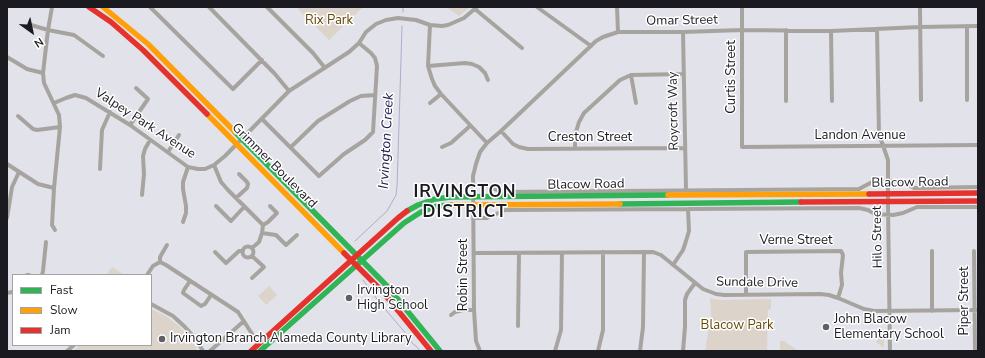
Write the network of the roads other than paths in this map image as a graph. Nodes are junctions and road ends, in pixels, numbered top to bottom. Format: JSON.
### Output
{"nodes":[{"id":1,"x":52,"y":7,"type":"edge"},
{"id":2,"x":90,"y":7,"type":"edge"},
{"id":3,"x":103,"y":7,"type":"edge"},
{"id":4,"x":150,"y":7,"type":"edge"},
{"id":5,"x":209,"y":7,"type":"edge"},
{"id":6,"x":538,"y":7,"type":"edge"},
{"id":7,"x":617,"y":7,"type":"edge"},
{"id":8,"x":742,"y":7,"type":"edge"},
{"id":9,"x":920,"y":7,"type":"edge"},
{"id":10,"x":269,"y":8,"type":"edge"},
{"id":11,"x":476,"y":8,"type":"edge"},
{"id":12,"x":31,"y":25,"type":"dead end"},
{"id":13,"x":430,"y":25,"type":"junction"},
{"id":14,"x":967,"y":26,"type":"junction"},
{"id":15,"x":978,"y":26,"type":"edge"},
{"id":16,"x":920,"y":27,"type":"junction"},
{"id":17,"x":877,"y":29,"type":"junction"},
{"id":18,"x":48,"y":30,"type":"junction"},
{"id":19,"x":742,"y":30,"type":"junction"},
{"id":20,"x":786,"y":30,"type":"junction"},
{"id":21,"x":831,"y":31,"type":"junction"},
{"id":22,"x":618,"y":32,"type":"junction"},
{"id":23,"x":684,"y":32,"type":"junction"},
{"id":24,"x":359,"y":43,"type":"junction"},
{"id":25,"x":591,"y":46,"type":"junction"},
{"id":26,"x":522,"y":48,"type":"dead end"},
{"id":27,"x":103,"y":56,"type":"dead end"},
{"id":28,"x":7,"y":57,"type":"edge"},
{"id":29,"x":262,"y":60,"type":"junction"},
{"id":30,"x":428,"y":66,"type":"junction"},
{"id":31,"x":325,"y":68,"type":"junction"},
{"id":32,"x":43,"y":73,"type":"junction"},
{"id":33,"x":684,"y":74,"type":"junction"},
{"id":34,"x":631,"y":75,"type":"junction"},
{"id":35,"x":488,"y":80,"type":"dead end"},
{"id":36,"x":136,"y":88,"type":"dead end"},
{"id":37,"x":289,"y":91,"type":"junction"},
{"id":38,"x":441,"y":94,"type":"junction"},
{"id":39,"x":375,"y":95,"type":"junction"},
{"id":40,"x":921,"y":100,"type":"dead end"},
{"id":41,"x":968,"y":100,"type":"dead end"},
{"id":42,"x":786,"y":101,"type":"dead end"},
{"id":43,"x":832,"y":101,"type":"dead end"},
{"id":44,"x":430,"y":103,"type":"dead end"},
{"id":45,"x":636,"y":103,"type":"dead end"},
{"id":46,"x":54,"y":104,"type":"junction"},
{"id":47,"x":110,"y":112,"type":"junction"},
{"id":48,"x":18,"y":116,"type":"dead end"},
{"id":49,"x":262,"y":119,"type":"junction"},
{"id":50,"x":130,"y":125,"type":"junction"},
{"id":51,"x":470,"y":126,"type":"junction"},
{"id":52,"x":60,"y":127,"type":"junction"},
{"id":53,"x":501,"y":131,"type":"junction"},
{"id":54,"x":179,"y":135,"type":"dead end"},
{"id":55,"x":242,"y":139,"type":"junction"},
{"id":56,"x":150,"y":140,"type":"junction"},
{"id":57,"x":486,"y":143,"type":"junction"},
{"id":58,"x":237,"y":144,"type":"junction"},
{"id":59,"x":978,"y":145,"type":"edge"},
{"id":60,"x":742,"y":146,"type":"joint"},
{"id":61,"x":883,"y":146,"type":"junction"},
{"id":62,"x":291,"y":147,"type":"junction"},
{"id":63,"x":442,"y":147,"type":"dead end"},
{"id":64,"x":575,"y":148,"type":"junction"},
{"id":65,"x":685,"y":148,"type":"junction"},
{"id":66,"x":168,"y":152,"type":"junction"},
{"id":67,"x":7,"y":164,"type":"edge"},
{"id":68,"x":188,"y":166,"type":"junction"},
{"id":69,"x":214,"y":166,"type":"junction"},
{"id":70,"x":100,"y":169,"type":"dead end"},
{"id":71,"x":19,"y":172,"type":"junction"},
{"id":72,"x":239,"y":174,"type":"dead end"},
{"id":73,"x":888,"y":181,"type":"junction"},
{"id":74,"x":474,"y":185,"type":"junction"},
{"id":75,"x":978,"y":187,"type":"edge"},
{"id":76,"x":54,"y":188,"type":"junction"},
{"id":77,"x":686,"y":190,"type":"junction"},
{"id":78,"x":978,"y":192,"type":"edge"},
{"id":79,"x":888,"y":194,"type":"junction"},
{"id":80,"x":142,"y":195,"type":"dead end"},
{"id":81,"x":236,"y":198,"type":"junction"},
{"id":82,"x":474,"y":198,"type":"junction"},
{"id":83,"x":978,"y":201,"type":"edge"},
{"id":84,"x":888,"y":202,"type":"junction"},
{"id":85,"x":474,"y":205,"type":"junction"},
{"id":86,"x":216,"y":206,"type":"dead end"},
{"id":87,"x":270,"y":206,"type":"dead end"},
{"id":88,"x":244,"y":207,"type":"junction"},
{"id":89,"x":978,"y":207,"type":"edge"},
{"id":90,"x":688,"y":209,"type":"junction"},
{"id":91,"x":8,"y":210,"type":"edge"},
{"id":92,"x":888,"y":215,"type":"junction"},
{"id":93,"x":7,"y":218,"type":"edge"},
{"id":94,"x":474,"y":218,"type":"junction"},
{"id":95,"x":183,"y":222,"type":"dead end"},
{"id":96,"x":263,"y":226,"type":"junction"},
{"id":97,"x":55,"y":230,"type":"dead end"},
{"id":98,"x":262,"y":234,"type":"junction"},
{"id":99,"x":297,"y":235,"type":"dead end"},
{"id":100,"x":46,"y":242,"type":"dead end"},
{"id":101,"x":167,"y":245,"type":"dead end"},
{"id":102,"x":252,"y":248,"type":"junction"},
{"id":103,"x":243,"y":251,"type":"junction"},
{"id":104,"x":974,"y":251,"type":"dead end"},
{"id":105,"x":215,"y":252,"type":"dead end"},
{"id":106,"x":562,"y":252,"type":"junction"},
{"id":107,"x":603,"y":252,"type":"junction"},
{"id":108,"x":644,"y":252,"type":"junction"},
{"id":109,"x":932,"y":252,"type":"dead end"},
{"id":110,"x":474,"y":253,"type":"junction"},
{"id":111,"x":519,"y":253,"type":"junction"},
{"id":112,"x":357,"y":255,"type":"junction"},
{"id":113,"x":252,"y":256,"type":"junction"},
{"id":114,"x":351,"y":260,"type":"junction"},
{"id":115,"x":362,"y":260,"type":"junction"},
{"id":116,"x":160,"y":262,"type":"junction"},
{"id":117,"x":356,"y":265,"type":"junction"},
{"id":118,"x":673,"y":265,"type":"junction"},
{"id":119,"x":42,"y":274,"type":"edge"},
{"id":120,"x":148,"y":274,"type":"edge"},
{"id":121,"x":252,"y":278,"type":"dead end"},
{"id":122,"x":190,"y":281,"type":"junction"},
{"id":123,"x":695,"y":283,"type":"junction"},
{"id":124,"x":212,"y":295,"type":"junction"},
{"id":125,"x":746,"y":295,"type":"junction"},
{"id":126,"x":838,"y":298,"type":"junction"},
{"id":127,"x":152,"y":305,"type":"edge"},
{"id":128,"x":474,"y":310,"type":"junction"},
{"id":129,"x":977,"y":310,"type":"edge"},
{"id":130,"x":889,"y":311,"type":"junction"},
{"id":131,"x":932,"y":311,"type":"junction"},
{"id":132,"x":451,"y":315,"type":"dead end"},
{"id":133,"x":244,"y":321,"type":"junction"},
{"id":134,"x":518,"y":326,"type":"dead end"},
{"id":135,"x":254,"y":337,"type":"dead end"},
{"id":136,"x":202,"y":351,"type":"edge"},
{"id":137,"x":210,"y":351,"type":"edge"},
{"id":138,"x":251,"y":351,"type":"edge"},
{"id":139,"x":260,"y":351,"type":"edge"},
{"id":140,"x":431,"y":351,"type":"edge"},
{"id":141,"x":440,"y":351,"type":"edge"},
{"id":142,"x":480,"y":351,"type":"edge"},
{"id":143,"x":555,"y":351,"type":"edge"},
{"id":144,"x":598,"y":351,"type":"edge"},
{"id":145,"x":640,"y":351,"type":"edge"},
{"id":146,"x":683,"y":351,"type":"edge"},
{"id":147,"x":890,"y":351,"type":"edge"},
{"id":148,"x":975,"y":351,"type":"edge"}],
"edges":[{"from":1,"to":18,"type":"street"},
{"from":2,"to":58,"type":"main road","name":"Grimmer Boulevard"},
{"from":3,"to":55,"type":"main road","name":"Grimmer Boulevard"},
{"from":4,"to":29,"type":"street"},
{"from":5,"to":29,"type":"street"},
{"from":6,"to":25,"type":"street"},
{"from":7,"to":22,"type":"street"},
{"from":8,"to":19,"type":"street","name":"Curtis Street"},
{"from":9,"to":16,"type":"street"},
{"from":10,"to":31,"type":"street"},
{"from":11,"to":13,"type":"street"},
{"from":11,"to":26,"type":"street"},
{"from":12,"to":18,"type":"street"},
{"from":13,"to":24,"type":"street"},
{"from":13,"to":30,"type":"street"},
{"from":14,"to":15,"type":"street","name":"Omar Street"},
{"from":14,"to":16,"type":"street","name":"Omar Street"},
{"from":14,"to":41,"type":"street"},
{"from":16,"to":17,"type":"street","name":"Omar Street"},
{"from":16,"to":40,"type":"street"},
{"from":17,"to":21,"type":"street","name":"Omar Street"},
{"from":17,"to":61,"type":"street","name":"Hilo Street"},
{"from":18,"to":27,"type":"street"},
{"from":18,"to":32,"type":"street"},
{"from":19,"to":20,"type":"street","name":"Omar Street"},
{"from":19,"to":23,"type":"street","name":"Omar Street"},
{"from":19,"to":60,"type":"street","name":"Curtis Street"},
{"from":20,"to":21,"type":"street","name":"Omar Street"},
{"from":20,"to":42,"type":"street"},
{"from":21,"to":43,"type":"street"},
{"from":22,"to":23,"type":"street","name":"Omar Street"},
{"from":22,"to":25,"type":"street","name":"Omar Street"},
{"from":23,"to":33,"type":"street","name":"Roycroft Way"},
{"from":24,"to":31,"type":"street"},
{"from":24,"to":39,"type":"street"},
{"from":25,"to":53,"type":"street","name":"Omar Street"},
{"from":28,"to":32,"type":"street"},
{"from":29,"to":37,"type":"street"},
{"from":30,"to":35,"type":"street"},
{"from":30,"to":38,"type":"street"},
{"from":31,"to":37,"type":"street"},
{"from":32,"to":46,"type":"street"},
{"from":33,"to":34,"type":"street"},
{"from":33,"to":65,"type":"street","name":"Roycroft Way"},
{"from":34,"to":45,"type":"street"},
{"from":34,"to":64,"type":"street"},
{"from":36,"to":50,"type":"street"},
{"from":37,"to":49,"type":"street"},
{"from":38,"to":44,"type":"street"},
{"from":38,"to":51,"type":"street"},
{"from":39,"to":62,"type":"street"},
{"from":39,"to":62,"type":"street"},
{"from":46,"to":47,"type":"street","name":"Valpey Park Avenue"},
{"from":46,"to":52,"type":"street"},
{"from":47,"to":50,"type":"street","name":"Valpey Park Avenue"},
{"from":47,"to":70,"type":"street"},
{"from":48,"to":52,"type":"street"},
{"from":49,"to":55,"type":"street"},
{"from":49,"to":62,"type":"street"},
{"from":50,"to":56,"type":"street","name":"Valpey Park Avenue"},
{"from":51,"to":57,"type":"street"},
{"from":51,"to":63,"type":"street"},
{"from":52,"to":76,"type":"street"},
{"from":53,"to":57,"type":"street","name":"Omar Street"},
{"from":53,"to":64,"type":"street","name":"Creston Street"},
{"from":54,"to":66,"type":"street"},
{"from":55,"to":58,"type":"street"},
{"from":55,"to":112,"type":"main road","name":"Grimmer Boulevard"},
{"from":56,"to":66,"type":"street","name":"Valpey Park Avenue"},
{"from":56,"to":80,"type":"street"},
{"from":57,"to":74,"type":"street","name":"Omar Street"},
{"from":58,"to":69,"type":"street"},
{"from":58,"to":114,"type":"main road","name":"Grimmer Boulevard"},
{"from":59,"to":61,"type":"street","name":"Landon Avenue"},
{"from":60,"to":61,"type":"street","name":"Landon Avenue"},
{"from":61,"to":73,"type":"street","name":"Hilo Street"},
{"from":64,"to":65,"type":"street","name":"Creston Street"},
{"from":65,"to":77,"type":"street","name":"Roycroft Way"},
{"from":66,"to":68,"type":"street","name":"Valpey Park Avenue"},
{"from":67,"to":71,"type":"street"},
{"from":68,"to":69,"type":"street","name":"Valpey Park Avenue"},
{"from":68,"to":95,"type":"street"},
{"from":69,"to":81,"type":"street"},
{"from":71,"to":76,"type":"street"},
{"from":71,"to":91,"type":"street"},
{"from":72,"to":81,"type":"street"},
{"from":73,"to":75,"type":"street","name":"Blacow Road"},
{"from":73,"to":77,"type":"street","name":"Blacow Road"},
{"from":73,"to":79,"type":"street","name":"Hilo Street"},
{"from":74,"to":77,"type":"street","name":"Blacow Road"},
{"from":74,"to":82,"type":"street","name":"Omar Street"},
{"from":76,"to":97,"type":"street"},
{"from":78,"to":79,"type":"main road","name":"Blacow Road"},
{"from":79,"to":82,"type":"main road","name":"Blacow Road"},
{"from":79,"to":84,"type":"street","name":"Hilo Street"},
{"from":81,"to":88,"type":"street"},
{"from":82,"to":85,"type":"street","name":"Robin Street"},
{"from":82,"to":112,"type":"main road","name":"Blacow Road"},
{"from":83,"to":84,"type":"main road","name":"Blacow Road"},
{"from":84,"to":85,"type":"main road","name":"Blacow Road"},
{"from":84,"to":92,"type":"street","name":"Hilo Street"},
{"from":85,"to":94,"type":"street","name":"Robin Street"},
{"from":85,"to":115,"type":"main road","name":"Blacow Road"},
{"from":86,"to":88,"type":"street"},
{"from":87,"to":96,"type":"street"},
{"from":88,"to":96,"type":"street"},
{"from":89,"to":92,"type":"street","name":"Blacow Road"},
{"from":90,"to":92,"type":"street","name":"Blacow Road"},
{"from":90,"to":94,"type":"street","name":"Blacow Road"},
{"from":90,"to":118,"type":"street"},
{"from":91,"to":93,"type":"street"},
{"from":92,"to":130,"type":"street","name":"Hilo Street"},
{"from":94,"to":110,"type":"street","name":"Robin Street"},
{"from":96,"to":98,"type":"street"},
{"from":98,"to":99,"type":"street"},
{"from":98,"to":102,"type":"street"},
{"from":100,"to":119,"type":"street"},
{"from":101,"to":116,"type":"street"},
{"from":102,"to":103,"type":"street"},
{"from":102,"to":113,"type":"street"},
{"from":103,"to":105,"type":"street"},
{"from":103,"to":113,"type":"street"},
{"from":104,"to":129,"type":"street","name":"Piper Street"},
{"from":106,"to":107,"type":"street","name":"Sundale Drive"},
{"from":106,"to":111,"type":"street","name":"Sundale Drive"},
{"from":106,"to":143,"type":"street"},
{"from":107,"to":108,"type":"street","name":"Sundale Drive"},
{"from":107,"to":144,"type":"street"},
{"from":108,"to":118,"type":"street","name":"Sundale Drive"},
{"from":108,"to":145,"type":"street"},
{"from":109,"to":131,"type":"street"},
{"from":110,"to":111,"type":"street","name":"Sundale Drive"},
{"from":110,"to":128,"type":"street","name":"Robin Street"},
{"from":111,"to":134,"type":"street"},
{"from":112,"to":114,"type":"main road","name":"Blacow Road"},
{"from":112,"to":115,"type":"main road","name":"Grimmer Boulevard"},
{"from":113,"to":121,"type":"street"},
{"from":114,"to":117,"type":"main road","name":"Grimmer Boulevard"},
{"from":114,"to":138,"type":"main road","name":"Blacow Road"},
{"from":115,"to":117,"type":"main road","name":"Blacow Road"},
{"from":115,"to":141,"type":"main road","name":"Grimmer Boulevard"},
{"from":116,"to":120,"type":"street"},
{"from":116,"to":122,"type":"street"},
{"from":117,"to":139,"type":"main road","name":"Blacow Road"},
{"from":117,"to":140,"type":"main road","name":"Grimmer Boulevard"},
{"from":118,"to":123,"type":"street","name":"Sundale Drive"},
{"from":122,"to":124,"type":"street"},
{"from":122,"to":124,"type":"street"},
{"from":123,"to":125,"type":"street","name":"Sundale Drive"},
{"from":123,"to":146,"type":"street"},
{"from":124,"to":133,"type":"street"},
{"from":125,"to":126,"type":"street","name":"Sundale Drive"},
{"from":125,"to":126,"type":"street","name":"Verne Street"},
{"from":126,"to":130,"type":"street","name":"Sundale Drive"},
{"from":127,"to":136,"type":"street"},
{"from":128,"to":132,"type":"street"},
{"from":128,"to":142,"type":"street","name":"Robin Street"},
{"from":129,"to":131,"type":"street","name":"Sundale Drive"},
{"from":129,"to":148,"type":"street","name":"Piper Street"},
{"from":130,"to":131,"type":"street","name":"Sundale Drive"},
{"from":130,"to":147,"type":"street","name":"Hilo Street"},
{"from":133,"to":135,"type":"street"},
{"from":133,"to":137,"type":"street"}]}
